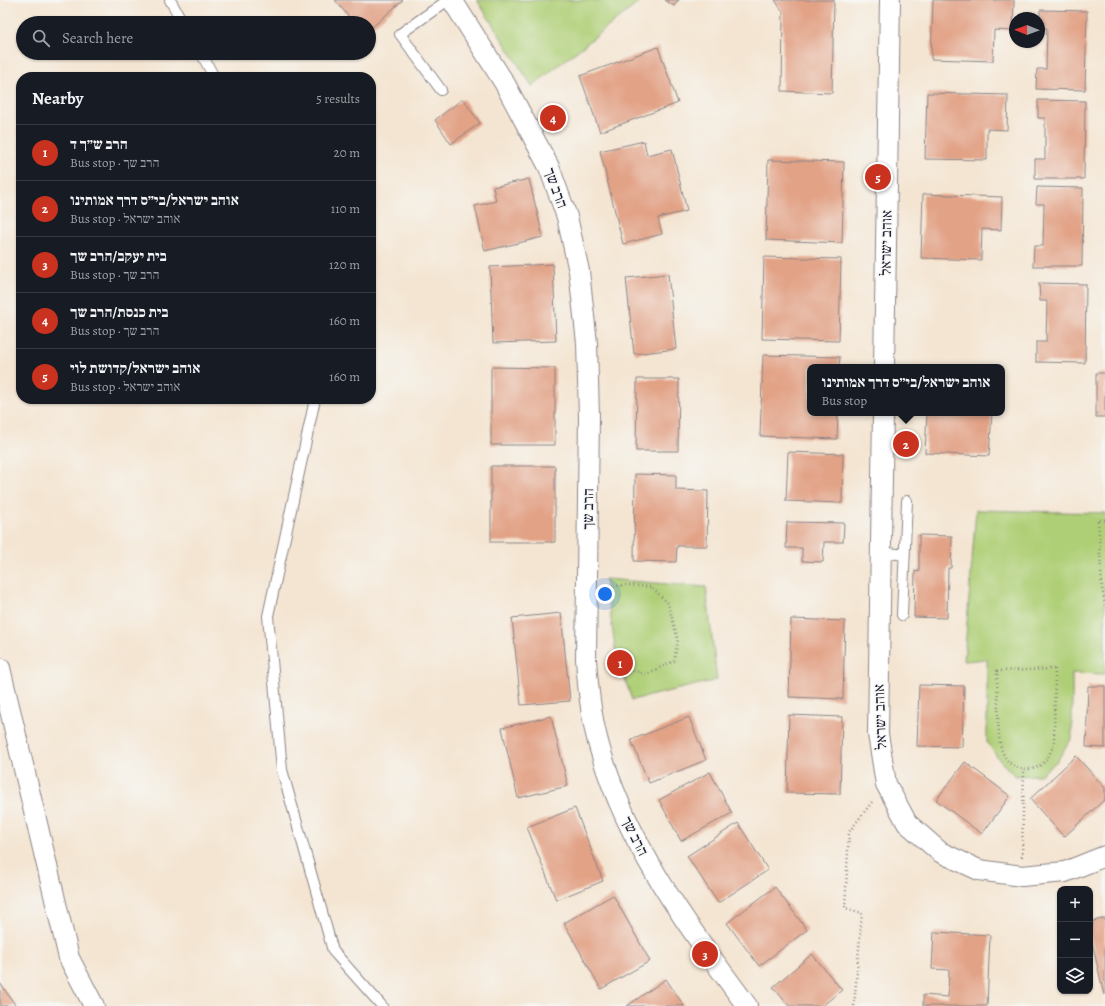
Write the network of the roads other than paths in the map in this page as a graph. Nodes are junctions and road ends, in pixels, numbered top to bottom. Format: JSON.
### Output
{"nodes":[{"id":1,"x":170,"y":0,"type":"edge"},
{"id":2,"x":448,"y":0,"type":"edge"},
{"id":3,"x":452,"y":0,"type":"edge"},
{"id":4,"x":890,"y":0,"type":"edge"},
{"id":5,"x":179,"y":16,"type":"edge"},
{"id":6,"x":204,"y":60,"type":"edge"},
{"id":7,"x":211,"y":72,"type":"edge"},
{"id":8,"x":440,"y":90,"type":"dead end"},
{"id":9,"x":884,"y":364,"type":"edge"},
{"id":10,"x":314,"y":404,"type":"edge"},
{"id":11,"x":883,"y":416,"type":"edge"},
{"id":12,"x":907,"y":501,"type":"dead end"},
{"id":13,"x":881,"y":552,"type":"junction"},
{"id":14,"x":904,"y":555,"type":"junction"},
{"id":15,"x":902,"y":616,"type":"dead end"},
{"id":16,"x":0,"y":668,"type":"edge"},
{"id":17,"x":1105,"y":856,"type":"edge"},
{"id":18,"x":94,"y":1006,"type":"edge"},
{"id":19,"x":382,"y":1006,"type":"edge"},
{"id":20,"x":747,"y":1006,"type":"edge"}],
"edges":[{"from":1,"to":5,"type":"lane"},
{"from":2,"to":8,"type":"lane"},
{"from":3,"to":20,"type":"street","name":"הרב שך"},
{"from":4,"to":9,"type":"street","name":"אוהב ישראל"},
{"from":6,"to":7,"type":"lane"},
{"from":10,"to":19,"type":"lane"},
{"from":11,"to":13,"type":"street","name":"אוהב ישראל"},
{"from":12,"to":14,"type":"lane"},
{"from":13,"to":14,"type":"lane"},
{"from":13,"to":17,"type":"street","name":"אוהב ישראל"},
{"from":14,"to":15,"type":"lane"},
{"from":16,"to":18,"type":"street"}]}
